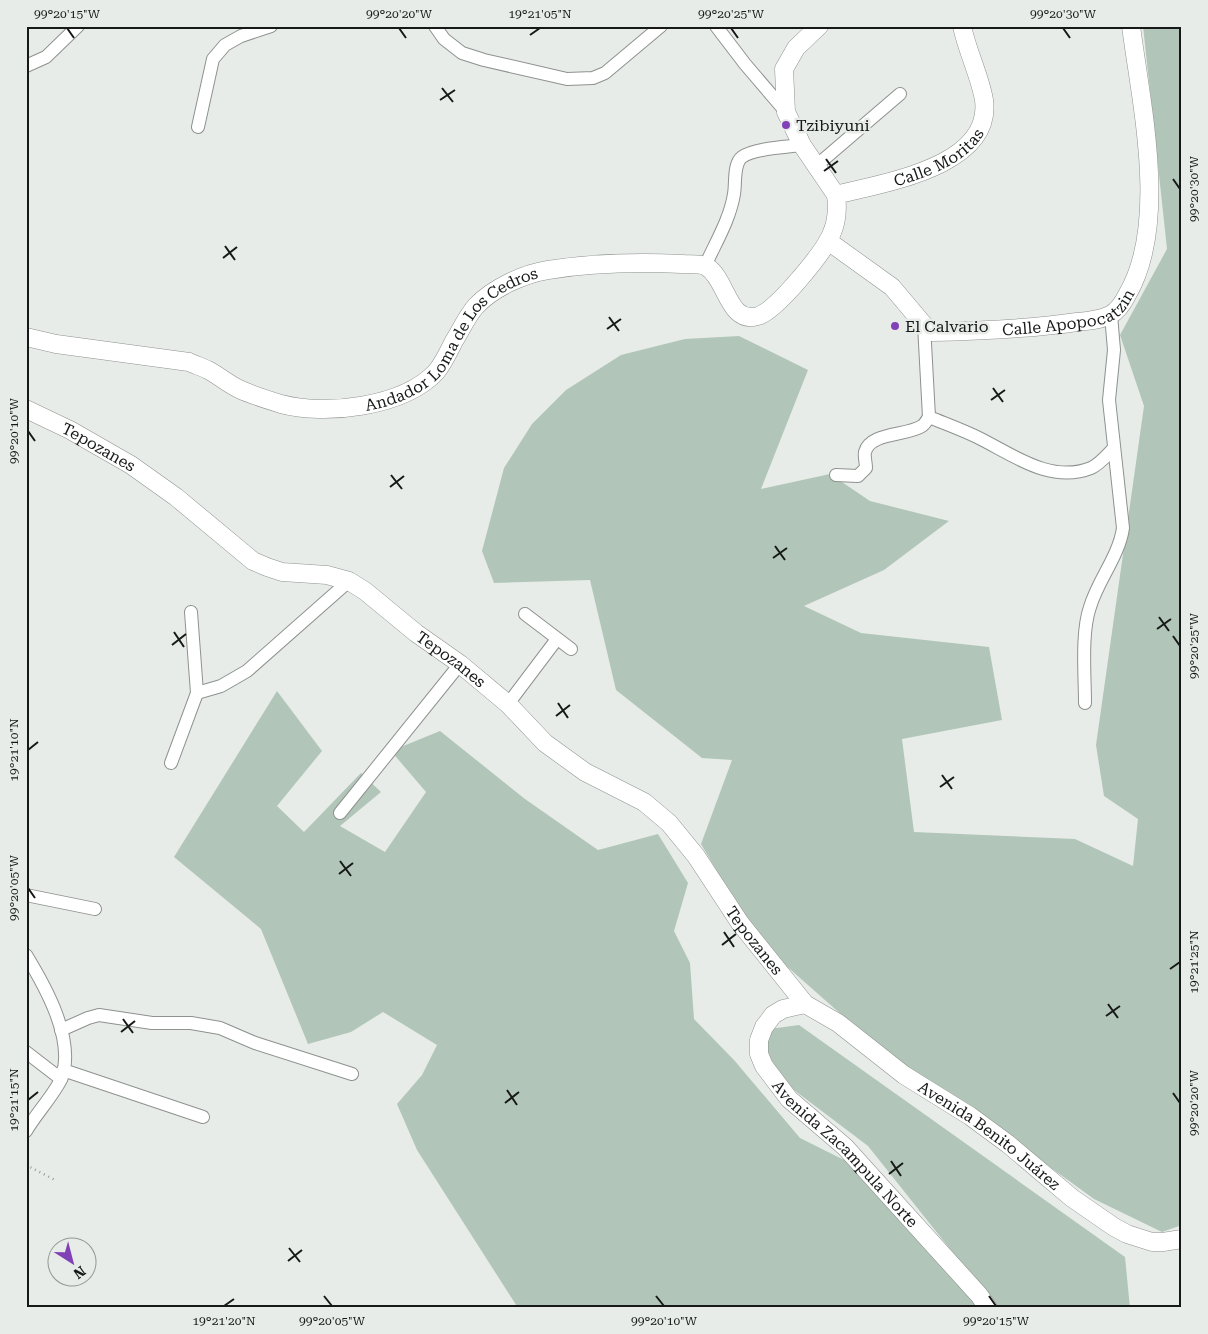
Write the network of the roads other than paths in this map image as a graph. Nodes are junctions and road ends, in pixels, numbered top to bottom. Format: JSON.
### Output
{"nodes":[{"id":1,"x":78,"y":26,"type":"edge"},
{"id":2,"x":271,"y":26,"type":"edge"},
{"id":3,"x":435,"y":26,"type":"edge"},
{"id":4,"x":662,"y":26,"type":"edge"},
{"id":5,"x":716,"y":26,"type":"edge"},
{"id":6,"x":819,"y":26,"type":"edge"},
{"id":7,"x":962,"y":26,"type":"edge"},
{"id":8,"x":1131,"y":26,"type":"edge"},
{"id":9,"x":26,"y":66,"type":"edge"},
{"id":10,"x":900,"y":94,"type":"dead end"},
{"id":11,"x":786,"y":112,"type":"junction"},
{"id":12,"x":198,"y":127,"type":"dead end"},
{"id":13,"x":802,"y":145,"type":"junction"},
{"id":14,"x":816,"y":166,"type":"junction"},
{"id":15,"x":836,"y":195,"type":"junction"},
{"id":16,"x":828,"y":241,"type":"junction"},
{"id":17,"x":705,"y":266,"type":"junction"},
{"id":18,"x":1111,"y":315,"type":"junction"},
{"id":19,"x":924,"y":326,"type":"junction"},
{"id":20,"x":26,"y":337,"type":"edge"},
{"id":21,"x":26,"y":410,"type":"edge"},
{"id":22,"x":929,"y":417,"type":"junction"},
{"id":23,"x":1114,"y":448,"type":"junction"},
{"id":24,"x":836,"y":476,"type":"dead end"},
{"id":25,"x":348,"y":581,"type":"junction"},
{"id":26,"x":191,"y":612,"type":"dead end"},
{"id":27,"x":525,"y":614,"type":"dead end"},
{"id":28,"x":558,"y":639,"type":"junction"},
{"id":29,"x":571,"y":649,"type":"dead end"},
{"id":30,"x":460,"y":664,"type":"junction"},
{"id":31,"x":198,"y":693,"type":"junction"},
{"id":32,"x":508,"y":704,"type":"junction"},
{"id":33,"x":1085,"y":704,"type":"dead end"},
{"id":34,"x":171,"y":763,"type":"dead end"},
{"id":35,"x":340,"y":812,"type":"dead end"},
{"id":36,"x":26,"y":895,"type":"edge"},
{"id":37,"x":95,"y":908,"type":"dead end"},
{"id":38,"x":26,"y":955,"type":"edge"},
{"id":39,"x":805,"y":1004,"type":"junction"},
{"id":40,"x":61,"y":1030,"type":"junction"},
{"id":41,"x":26,"y":1052,"type":"edge"},
{"id":42,"x":63,"y":1074,"type":"junction"},
{"id":43,"x":352,"y":1074,"type":"dead end"},
{"id":44,"x":202,"y":1117,"type":"dead end"},
{"id":45,"x":26,"y":1131,"type":"edge"},
{"id":46,"x":1182,"y":1239,"type":"edge"},
{"id":47,"x":988,"y":1308,"type":"edge"}],
"edges":[{"from":1,"to":9,"type":"street"},
{"from":2,"to":12,"type":"street"},
{"from":3,"to":4,"type":"street"},
{"from":5,"to":11,"type":"street"},
{"from":6,"to":11,"type":"main road"},
{"from":7,"to":15,"type":"main road","name":"Calle Moritas"},
{"from":8,"to":18,"type":"main road","name":"Calle Apopocatzin"},
{"from":10,"to":14,"type":"street"},
{"from":11,"to":13,"type":"main road"},
{"from":13,"to":14,"type":"main road"},
{"from":13,"to":17,"type":"street"},
{"from":14,"to":15,"type":"main road"},
{"from":15,"to":16,"type":"main road"},
{"from":16,"to":17,"type":"main road"},
{"from":16,"to":19,"type":"main road"},
{"from":17,"to":20,"type":"main road","name":"Andador Loma de Los Cedros"},
{"from":18,"to":19,"type":"main road","name":"Calle Apopocatzin"},
{"from":18,"to":23,"type":"street"},
{"from":19,"to":22,"type":"street"},
{"from":21,"to":25,"type":"main road","name":"Tepozanes"},
{"from":22,"to":23,"type":"street"},
{"from":22,"to":24,"type":"street"},
{"from":23,"to":33,"type":"street"},
{"from":25,"to":30,"type":"main road","name":"Tepozanes"},
{"from":25,"to":31,"type":"street"},
{"from":26,"to":31,"type":"street"},
{"from":27,"to":28,"type":"street"},
{"from":28,"to":29,"type":"street"},
{"from":28,"to":32,"type":"street"},
{"from":30,"to":32,"type":"main road","name":"Tepozanes"},
{"from":30,"to":35,"type":"street"},
{"from":31,"to":34,"type":"street"},
{"from":32,"to":39,"type":"main road","name":"Tepozanes"},
{"from":36,"to":37,"type":"street"},
{"from":38,"to":40,"type":"street"},
{"from":39,"to":46,"type":"main road","name":"Avenida Benito Juárez"},
{"from":39,"to":47,"type":"main road","name":"Avenida Zacampula Norte"},
{"from":40,"to":42,"type":"street"},
{"from":40,"to":43,"type":"street"},
{"from":41,"to":42,"type":"street"},
{"from":42,"to":44,"type":"street"},
{"from":42,"to":45,"type":"street"}]}
